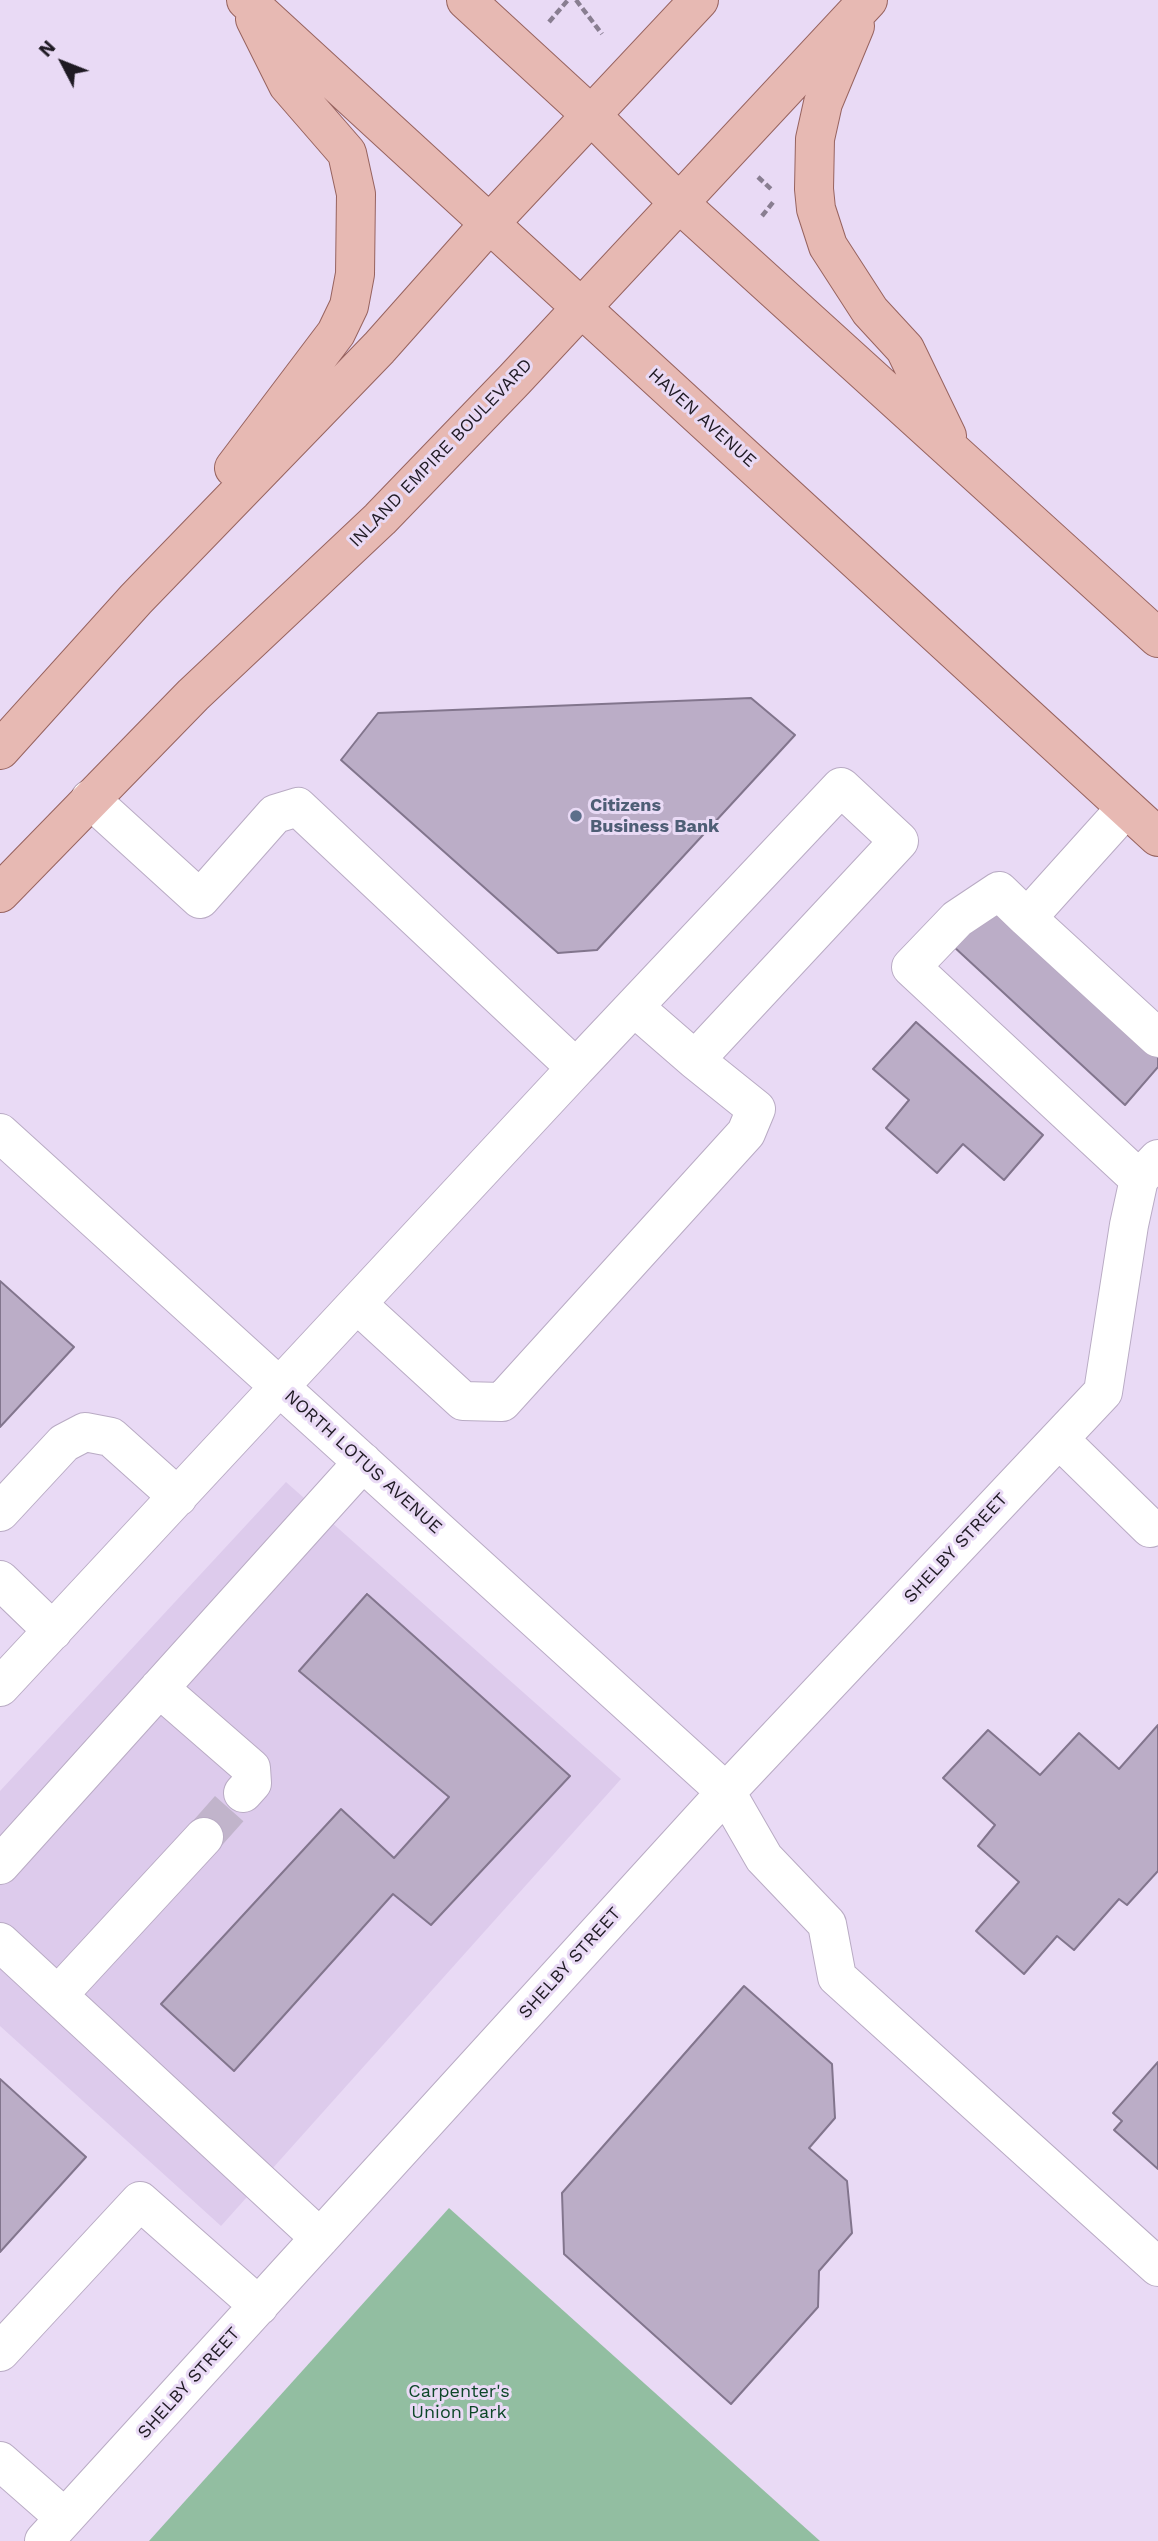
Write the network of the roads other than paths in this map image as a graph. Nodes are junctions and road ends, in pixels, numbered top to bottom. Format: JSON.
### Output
{"nodes":[{"id":1,"x":245,"y":0,"type":"edge"},
{"id":2,"x":466,"y":0,"type":"edge"},
{"id":3,"x":699,"y":0,"type":"edge"},
{"id":4,"x":866,"y":2,"type":"edge"},
{"id":5,"x":591,"y":116,"type":"junction"},
{"id":6,"x":680,"y":203,"type":"junction"},
{"id":7,"x":490,"y":223,"type":"junction"},
{"id":8,"x":579,"y":307,"type":"junction"},
{"id":9,"x":957,"y":456,"type":"junction"},
{"id":10,"x":136,"y":599,"type":"junction"},
{"id":11,"x":1158,"y":638,"type":"edge"},
{"id":12,"x":0,"y":750,"type":"edge"},
{"id":13,"x":90,"y":799,"type":"junction"},
{"id":14,"x":1126,"y":808,"type":"junction"},
{"id":15,"x":1158,"y":836,"type":"edge"},
{"id":16,"x":0,"y":892,"type":"edge"},
{"id":17,"x":1027,"y":918,"type":"junction"},
{"id":18,"x":634,"y":1007,"type":"junction"},
{"id":19,"x":1158,"y":1039,"type":"edge"},
{"id":20,"x":695,"y":1060,"type":"junction"},
{"id":21,"x":576,"y":1068,"type":"junction"},
{"id":22,"x":0,"y":1133,"type":"edge"},
{"id":23,"x":1149,"y":1169,"type":"edge"},
{"id":24,"x":357,"y":1304,"type":"junction"},
{"id":25,"x":280,"y":1387,"type":"junction"},
{"id":26,"x":1059,"y":1439,"type":"junction"},
{"id":27,"x":363,"y":1462,"type":"junction"},
{"id":28,"x":178,"y":1497,"type":"junction"},
{"id":29,"x":0,"y":1512,"type":"edge"},
{"id":30,"x":1150,"y":1528,"type":"dead end"},
{"id":31,"x":0,"y":1580,"type":"edge"},
{"id":32,"x":53,"y":1631,"type":"junction"},
{"id":33,"x":0,"y":1687,"type":"edge"},
{"id":34,"x":159,"y":1688,"type":"junction"},
{"id":35,"x":726,"y":1792,"type":"junction"},
{"id":36,"x":243,"y":1793,"type":"tunnel mouth"},
{"id":37,"x":204,"y":1837,"type":"tunnel mouth"},
{"id":38,"x":0,"y":1865,"type":"edge"},
{"id":39,"x":0,"y":1942,"type":"edge"},
{"id":40,"x":58,"y":1995,"type":"junction"},
{"id":41,"x":320,"y":2238,"type":"junction"},
{"id":42,"x":1158,"y":2267,"type":"edge"},
{"id":43,"x":259,"y":2306,"type":"junction"},
{"id":44,"x":0,"y":2352,"type":"edge"},
{"id":45,"x":0,"y":2461,"type":"edge"},
{"id":46,"x":55,"y":2529,"type":"edge"}],
"edges":[{"from":1,"to":7,"type":"main road","name":"HAVEN AVENUE"},
{"from":1,"to":10,"type":"main road"},
{"from":2,"to":5,"type":"main road"},
{"from":3,"to":5,"type":"main road"},
{"from":4,"to":6,"type":"main road","name":"INLAND EMPIRE BOULEVARD"},
{"from":4,"to":9,"type":"main road"},
{"from":5,"to":6,"type":"main road"},
{"from":5,"to":7,"type":"main road"},
{"from":6,"to":8,"type":"main road","name":"INLAND EMPIRE BOULEVARD"},
{"from":6,"to":9,"type":"main road"},
{"from":7,"to":8,"type":"main road","name":"HAVEN AVENUE"},
{"from":7,"to":10,"type":"main road"},
{"from":8,"to":13,"type":"main road","name":"INLAND EMPIRE BOULEVARD"},
{"from":8,"to":14,"type":"main road","name":"HAVEN AVENUE"},
{"from":9,"to":11,"type":"main road"},
{"from":10,"to":12,"type":"main road"},
{"from":13,"to":16,"type":"main road","name":"INLAND EMPIRE BOULEVARD"},
{"from":13,"to":21,"type":"street"},
{"from":14,"to":15,"type":"main road","name":"HAVEN AVENUE"},
{"from":14,"to":17,"type":"street"},
{"from":17,"to":19,"type":"street"},
{"from":17,"to":23,"type":"street"},
{"from":18,"to":20,"type":"street"},
{"from":18,"to":20,"type":"street"},
{"from":18,"to":21,"type":"street"},
{"from":20,"to":24,"type":"street"},
{"from":21,"to":24,"type":"street"},
{"from":22,"to":25,"type":"street","name":"NORTH LOTUS AVENUE"},
{"from":23,"to":26,"type":"street","name":"SHELBY STREET"},
{"from":24,"to":25,"type":"street"},
{"from":25,"to":27,"type":"street","name":"NORTH LOTUS AVENUE"},
{"from":25,"to":28,"type":"street"},
{"from":26,"to":30,"type":"street"},
{"from":26,"to":35,"type":"street","name":"SHELBY STREET"},
{"from":27,"to":34,"type":"street"},
{"from":27,"to":35,"type":"street","name":"NORTH LOTUS AVENUE"},
{"from":28,"to":29,"type":"street"},
{"from":28,"to":32,"type":"street"},
{"from":31,"to":32,"type":"street"},
{"from":32,"to":33,"type":"street"},
{"from":34,"to":36,"type":"street"},
{"from":34,"to":38,"type":"street"},
{"from":35,"to":41,"type":"street","name":"SHELBY STREET"},
{"from":35,"to":42,"type":"street","name":"NORTH LOTUS AVENUE"},
{"from":37,"to":40,"type":"street"},
{"from":39,"to":40,"type":"street"},
{"from":40,"to":41,"type":"street"},
{"from":41,"to":43,"type":"street","name":"SHELBY STREET"},
{"from":43,"to":44,"type":"street"},
{"from":43,"to":46,"type":"street","name":"SHELBY STREET"},
{"from":45,"to":46,"type":"street"}]}
